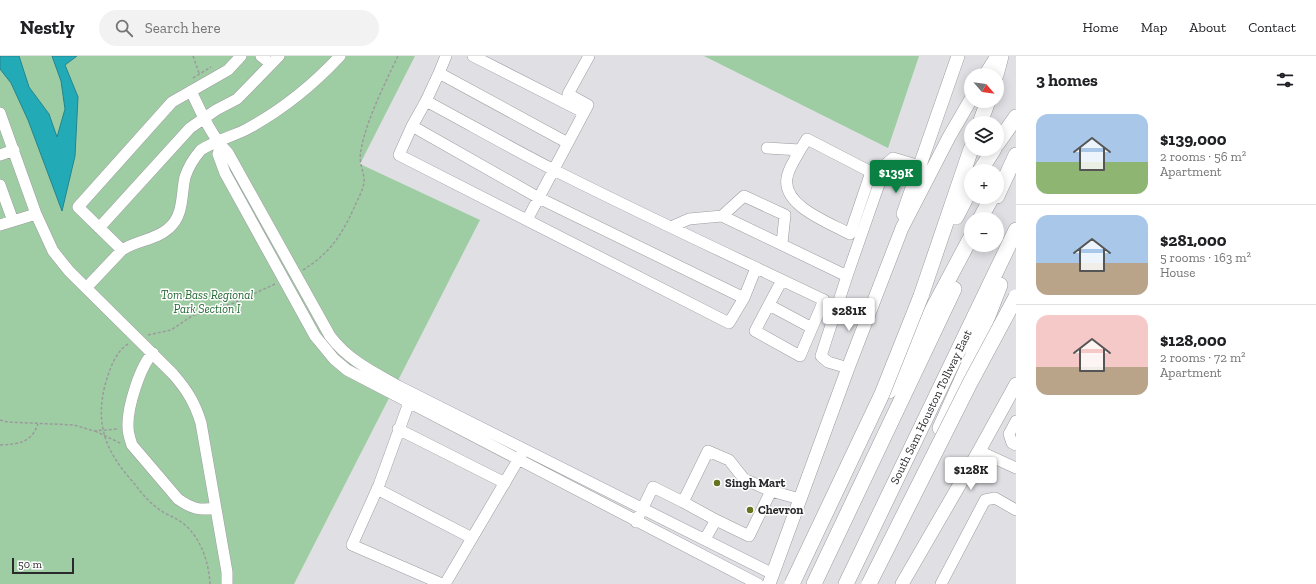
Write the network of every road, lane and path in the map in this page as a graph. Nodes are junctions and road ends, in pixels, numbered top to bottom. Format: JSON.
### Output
{"nodes":[{"id":1,"x":193,"y":56,"type":"edge"},
{"id":2,"x":241,"y":56,"type":"edge"},
{"id":3,"x":261,"y":56,"type":"edge"},
{"id":4,"x":279,"y":56,"type":"edge"},
{"id":5,"x":340,"y":56,"type":"edge"},
{"id":6,"x":398,"y":56,"type":"edge"},
{"id":7,"x":446,"y":56,"type":"edge"},
{"id":8,"x":473,"y":56,"type":"edge"},
{"id":9,"x":590,"y":56,"type":"edge"},
{"id":10,"x":958,"y":56,"type":"edge"},
{"id":11,"x":997,"y":56,"type":"edge"},
{"id":12,"x":1001,"y":56,"type":"edge"},
{"id":13,"x":271,"y":64,"type":"junction"},
{"id":14,"x":989,"y":68,"type":"edge"},
{"id":15,"x":998,"y":68,"type":"edge"},
{"id":16,"x":439,"y":73,"type":"junction"},
{"id":17,"x":203,"y":84,"type":"junction"},
{"id":18,"x":191,"y":91,"type":"junction"},
{"id":19,"x":426,"y":101,"type":"junction"},
{"id":20,"x":966,"y":108,"type":"edge"},
{"id":21,"x":583,"y":112,"type":"junction"},
{"id":22,"x":0,"y":113,"type":"edge"},
{"id":23,"x":1016,"y":117,"type":"edge"},
{"id":24,"x":204,"y":118,"type":"junction"},
{"id":25,"x":412,"y":126,"type":"junction"},
{"id":26,"x":1004,"y":134,"type":"edge"},
{"id":27,"x":566,"y":142,"type":"junction"},
{"id":28,"x":220,"y":144,"type":"junction"},
{"id":29,"x":767,"y":148,"type":"dead end"},
{"id":30,"x":14,"y":150,"type":"junction"},
{"id":31,"x":800,"y":150,"type":"junction"},
{"id":32,"x":1016,"y":154,"type":"edge"},
{"id":33,"x":0,"y":155,"type":"edge"},
{"id":34,"x":969,"y":156,"type":"edge"},
{"id":35,"x":920,"y":166,"type":"junction"},
{"id":36,"x":553,"y":170,"type":"junction"},
{"id":37,"x":1004,"y":175,"type":"edge"},
{"id":38,"x":1004,"y":181,"type":"edge"},
{"id":39,"x":0,"y":185,"type":"edge"},
{"id":40,"x":539,"y":198,"type":"junction"},
{"id":41,"x":964,"y":201,"type":"edge"},
{"id":42,"x":36,"y":214,"type":"junction"},
{"id":43,"x":722,"y":216,"type":"junction"},
{"id":44,"x":527,"y":220,"type":"junction"},
{"id":45,"x":13,"y":221,"type":"junction"},
{"id":46,"x":0,"y":225,"type":"edge"},
{"id":47,"x":670,"y":227,"type":"junction"},
{"id":48,"x":99,"y":228,"type":"junction"},
{"id":49,"x":902,"y":228,"type":"junction"},
{"id":50,"x":1016,"y":230,"type":"edge"},
{"id":51,"x":782,"y":244,"type":"junction"},
{"id":52,"x":1016,"y":244,"type":"edge"},
{"id":53,"x":122,"y":250,"type":"junction"},
{"id":54,"x":964,"y":250,"type":"edge"},
{"id":55,"x":971,"y":252,"type":"edge"},
{"id":56,"x":756,"y":268,"type":"junction"},
{"id":57,"x":847,"y":276,"type":"junction"},
{"id":58,"x":297,"y":277,"type":"junction"},
{"id":59,"x":782,"y":280,"type":"junction"},
{"id":60,"x":286,"y":282,"type":"junction"},
{"id":61,"x":87,"y":287,"type":"junction"},
{"id":62,"x":921,"y":296,"type":"junction"},
{"id":63,"x":1016,"y":297,"type":"edge"},
{"id":64,"x":744,"y":298,"type":"junction"},
{"id":65,"x":769,"y":305,"type":"junction"},
{"id":66,"x":812,"y":328,"type":"junction"},
{"id":67,"x":138,"y":338,"type":"junction"},
{"id":68,"x":153,"y":353,"type":"junction"},
{"id":69,"x":848,"y":368,"type":"junction"},
{"id":70,"x":1016,"y":384,"type":"edge"},
{"id":71,"x":413,"y":393,"type":"junction"},
{"id":72,"x":407,"y":403,"type":"junction"},
{"id":73,"x":0,"y":420,"type":"edge"},
{"id":74,"x":1016,"y":421,"type":"edge"},
{"id":75,"x":38,"y":424,"type":"junction"},
{"id":76,"x":128,"y":428,"type":"junction"},
{"id":77,"x":398,"y":429,"type":"junction"},
{"id":78,"x":103,"y":430,"type":"junction"},
{"id":79,"x":94,"y":431,"type":"junction"},
{"id":80,"x":104,"y":436,"type":"junction"},
{"id":81,"x":0,"y":445,"type":"edge"},
{"id":82,"x":132,"y":445,"type":"junction"},
{"id":83,"x":1016,"y":445,"type":"edge"},
{"id":84,"x":524,"y":449,"type":"junction"},
{"id":85,"x":979,"y":452,"type":"junction"},
{"id":86,"x":518,"y":460,"type":"junction"},
{"id":87,"x":1016,"y":468,"type":"edge"},
{"id":88,"x":505,"y":483,"type":"junction"},
{"id":89,"x":377,"y":488,"type":"junction"},
{"id":90,"x":771,"y":491,"type":"junction"},
{"id":91,"x":800,"y":499,"type":"junction"},
{"id":92,"x":683,"y":502,"type":"junction"},
{"id":93,"x":214,"y":508,"type":"junction"},
{"id":94,"x":643,"y":508,"type":"junction"},
{"id":95,"x":1016,"y":510,"type":"edge"},
{"id":96,"x":716,"y":520,"type":"junction"},
{"id":97,"x":636,"y":522,"type":"junction"},
{"id":98,"x":472,"y":538,"type":"junction"},
{"id":99,"x":705,"y":539,"type":"junction"},
{"id":100,"x":771,"y":579,"type":"edge"},
{"id":101,"x":210,"y":584,"type":"edge"},
{"id":102,"x":227,"y":584,"type":"edge"},
{"id":103,"x":442,"y":584,"type":"edge"},
{"id":104,"x":445,"y":584,"type":"edge"},
{"id":105,"x":758,"y":584,"type":"edge"},
{"id":106,"x":788,"y":584,"type":"edge"},
{"id":107,"x":792,"y":584,"type":"edge"},
{"id":108,"x":814,"y":584,"type":"edge"},
{"id":109,"x":846,"y":584,"type":"edge"},
{"id":110,"x":870,"y":584,"type":"edge"},
{"id":111,"x":902,"y":584,"type":"edge"},
{"id":112,"x":941,"y":584,"type":"edge"}],
"edges":[{"from":1,"to":17,"type":"path"},
{"from":2,"to":17,"type":"street"},
{"from":3,"to":13,"type":"street"},
{"from":4,"to":13,"type":"street"},
{"from":5,"to":28,"type":"street"},
{"from":6,"to":58,"type":"path"},
{"from":7,"to":16,"type":"street"},
{"from":8,"to":21,"type":"street"},
{"from":9,"to":21,"type":"street"},
{"from":10,"to":35,"type":"main road"},
{"from":11,"to":14,"type":"main road"},
{"from":12,"to":15,"type":"highway"},
{"from":13,"to":24,"type":"street"},
{"from":16,"to":19,"type":"street"},
{"from":16,"to":27,"type":"street"},
{"from":17,"to":18,"type":"street"},
{"from":18,"to":24,"type":"street"},
{"from":18,"to":48,"type":"street"},
{"from":19,"to":25,"type":"street"},
{"from":19,"to":36,"type":"street"},
{"from":20,"to":49,"type":"main road"},
{"from":21,"to":27,"type":"street"},
{"from":22,"to":30,"type":"street"},
{"from":23,"to":26,"type":"highway"},
{"from":24,"to":28,"type":"street"},
{"from":24,"to":48,"type":"street"},
{"from":25,"to":40,"type":"street"},
{"from":25,"to":44,"type":"street"},
{"from":27,"to":36,"type":"street"},
{"from":28,"to":53,"type":"street"},
{"from":28,"to":58,"type":"street"},
{"from":28,"to":60,"type":"street"},
{"from":29,"to":31,"type":"street"},
{"from":30,"to":33,"type":"street"},
{"from":30,"to":42,"type":"street"},
{"from":31,"to":31,"type":"street"},
{"from":32,"to":37,"type":"highway"},
{"from":32,"to":38,"type":"highway"},
{"from":34,"to":62,"type":"highway"},
{"from":35,"to":49,"type":"main road"},
{"from":35,"to":57,"type":"street"},
{"from":36,"to":40,"type":"street"},
{"from":36,"to":47,"type":"street"},
{"from":39,"to":45,"type":"street"},
{"from":40,"to":44,"type":"street"},
{"from":40,"to":64,"type":"street"},
{"from":41,"to":62,"type":"highway"},
{"from":42,"to":45,"type":"street"},
{"from":42,"to":61,"type":"street"},
{"from":43,"to":47,"type":"street"},
{"from":43,"to":51,"type":"street"},
{"from":43,"to":51,"type":"street"},
{"from":44,"to":64,"type":"street"},
{"from":45,"to":46,"type":"street"},
{"from":47,"to":56,"type":"street"},
{"from":48,"to":53,"type":"street"},
{"from":49,"to":69,"type":"main road"},
{"from":50,"to":109,"type":"highway","name":"South Sam Houston Tollway East"},
{"from":51,"to":57,"type":"street"},
{"from":52,"to":110,"type":"highway"},
{"from":53,"to":61,"type":"street"},
{"from":54,"to":106,"type":"highway"},
{"from":55,"to":108,"type":"highway"},
{"from":56,"to":59,"type":"street"},
{"from":56,"to":64,"type":"street"},
{"from":57,"to":69,"type":"street"},
{"from":58,"to":60,"type":"street"},
{"from":58,"to":71,"type":"street"},
{"from":59,"to":65,"type":"street"},
{"from":59,"to":66,"type":"street"},
{"from":60,"to":67,"type":"path"},
{"from":60,"to":72,"type":"street"},
{"from":61,"to":67,"type":"street"},
{"from":62,"to":107,"type":"highway","bridge":true},
{"from":63,"to":110,"type":"highway","bridge":true},
{"from":65,"to":66,"type":"street"},
{"from":65,"to":66,"type":"street"},
{"from":67,"to":68,"type":"street"},
{"from":67,"to":78,"type":"path"},
{"from":68,"to":76,"type":"street"},
{"from":68,"to":93,"type":"street"},
{"from":69,"to":91,"type":"main road"},
{"from":70,"to":85,"type":"main road"},
{"from":71,"to":72,"type":"street"},
{"from":71,"to":84,"type":"street"},
{"from":72,"to":77,"type":"street"},
{"from":72,"to":86,"type":"street"},
{"from":73,"to":75,"type":"path"},
{"from":74,"to":83,"type":"street"},
{"from":75,"to":79,"type":"path"},
{"from":75,"to":81,"type":"path"},
{"from":76,"to":78,"type":"path"},
{"from":76,"to":82,"type":"street"},
{"from":77,"to":88,"type":"street"},
{"from":77,"to":89,"type":"street"},
{"from":78,"to":79,"type":"path"},
{"from":78,"to":80,"type":"path"},
{"from":79,"to":80,"type":"path"},
{"from":80,"to":82,"type":"path"},
{"from":80,"to":101,"type":"path"},
{"from":82,"to":93,"type":"street"},
{"from":84,"to":86,"type":"street"},
{"from":84,"to":94,"type":"street"},
{"from":85,"to":87,"type":"street"},
{"from":85,"to":111,"type":"main road"},
{"from":86,"to":88,"type":"street"},
{"from":86,"to":97,"type":"street"},
{"from":88,"to":98,"type":"street"},
{"from":89,"to":98,"type":"street"},
{"from":89,"to":103,"type":"street"},
{"from":90,"to":91,"type":"street"},
{"from":90,"to":92,"type":"street"},
{"from":90,"to":96,"type":"street"},
{"from":91,"to":100,"type":"main road"},
{"from":92,"to":94,"type":"street"},
{"from":92,"to":96,"type":"street"},
{"from":93,"to":102,"type":"street"},
{"from":94,"to":97,"type":"street"},
{"from":94,"to":99,"type":"street"},
{"from":95,"to":112,"type":"street"},
{"from":96,"to":99,"type":"street"},
{"from":97,"to":105,"type":"street"},
{"from":98,"to":104,"type":"street"},
{"from":99,"to":100,"type":"street"}]}
